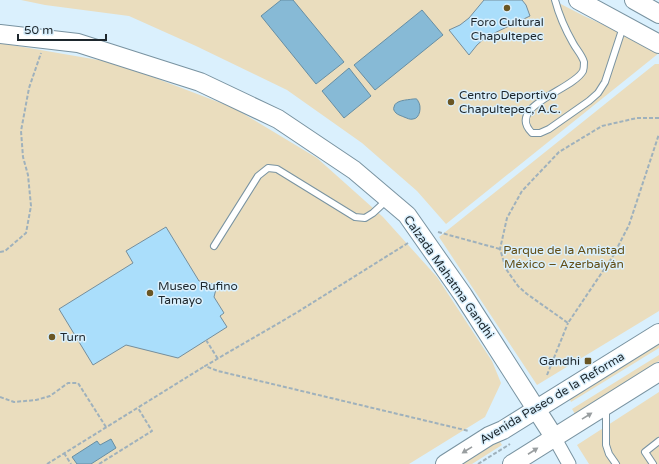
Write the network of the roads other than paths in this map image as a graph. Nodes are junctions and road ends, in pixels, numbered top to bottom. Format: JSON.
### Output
{"nodes":[{"id":1,"x":555,"y":0,"type":"edge"},
{"id":2,"x":578,"y":0,"type":"edge"},
{"id":3,"x":637,"y":1,"type":"edge"},
{"id":4,"x":659,"y":14,"type":"edge"},
{"id":5,"x":624,"y":25,"type":"junction"},
{"id":6,"x":659,"y":31,"type":"edge"},
{"id":7,"x":0,"y":34,"type":"edge"},
{"id":8,"x":659,"y":44,"type":"edge"},
{"id":9,"x":388,"y":198,"type":"junction"},
{"id":10,"x":214,"y":246,"type":"dead end"},
{"id":11,"x":659,"y":333,"type":"edge"},
{"id":12,"x":659,"y":372,"type":"edge"},
{"id":13,"x":606,"y":405,"type":"junction"},
{"id":14,"x":536,"y":409,"type":"junction"},
{"id":15,"x":554,"y":437,"type":"junction"},
{"id":16,"x":659,"y":441,"type":"edge"},
{"id":17,"x":508,"y":456,"type":"edge"},
{"id":18,"x":445,"y":464,"type":"edge"},
{"id":19,"x":569,"y":464,"type":"edge"},
{"id":20,"x":616,"y":464,"type":"edge"},
{"id":21,"x":653,"y":464,"type":"edge"}],
"edges":[{"from":1,"to":5,"type":"lane"},
{"from":2,"to":5,"type":"street"},
{"from":3,"to":4,"type":"street"},
{"from":5,"to":6,"type":"street"},
{"from":5,"to":8,"type":"street"},
{"from":7,"to":9,"type":"street","name":"Calzada Mahatma Gandhi"},
{"from":9,"to":10,"type":"lane"},
{"from":9,"to":14,"type":"street","name":"Calzada Mahatma Gandhi"},
{"from":11,"to":14,"type":"street","name":"Avenida Paseo de la Reforma"},
{"from":12,"to":13,"type":"street"},
{"from":15,"to":13,"type":"street","one_way":true},
{"from":13,"to":20,"type":"lane"},
{"from":14,"to":15,"type":"street","name":"Calzada Mahatma Gandhi"},
{"from":14,"to":18,"type":"street","name":"Avenida Paseo de la Reforma","one_way":true},
{"from":17,"to":15,"type":"street","one_way":true},
{"from":15,"to":19,"type":"street"},
{"from":16,"to":21,"type":"lane"}]}
